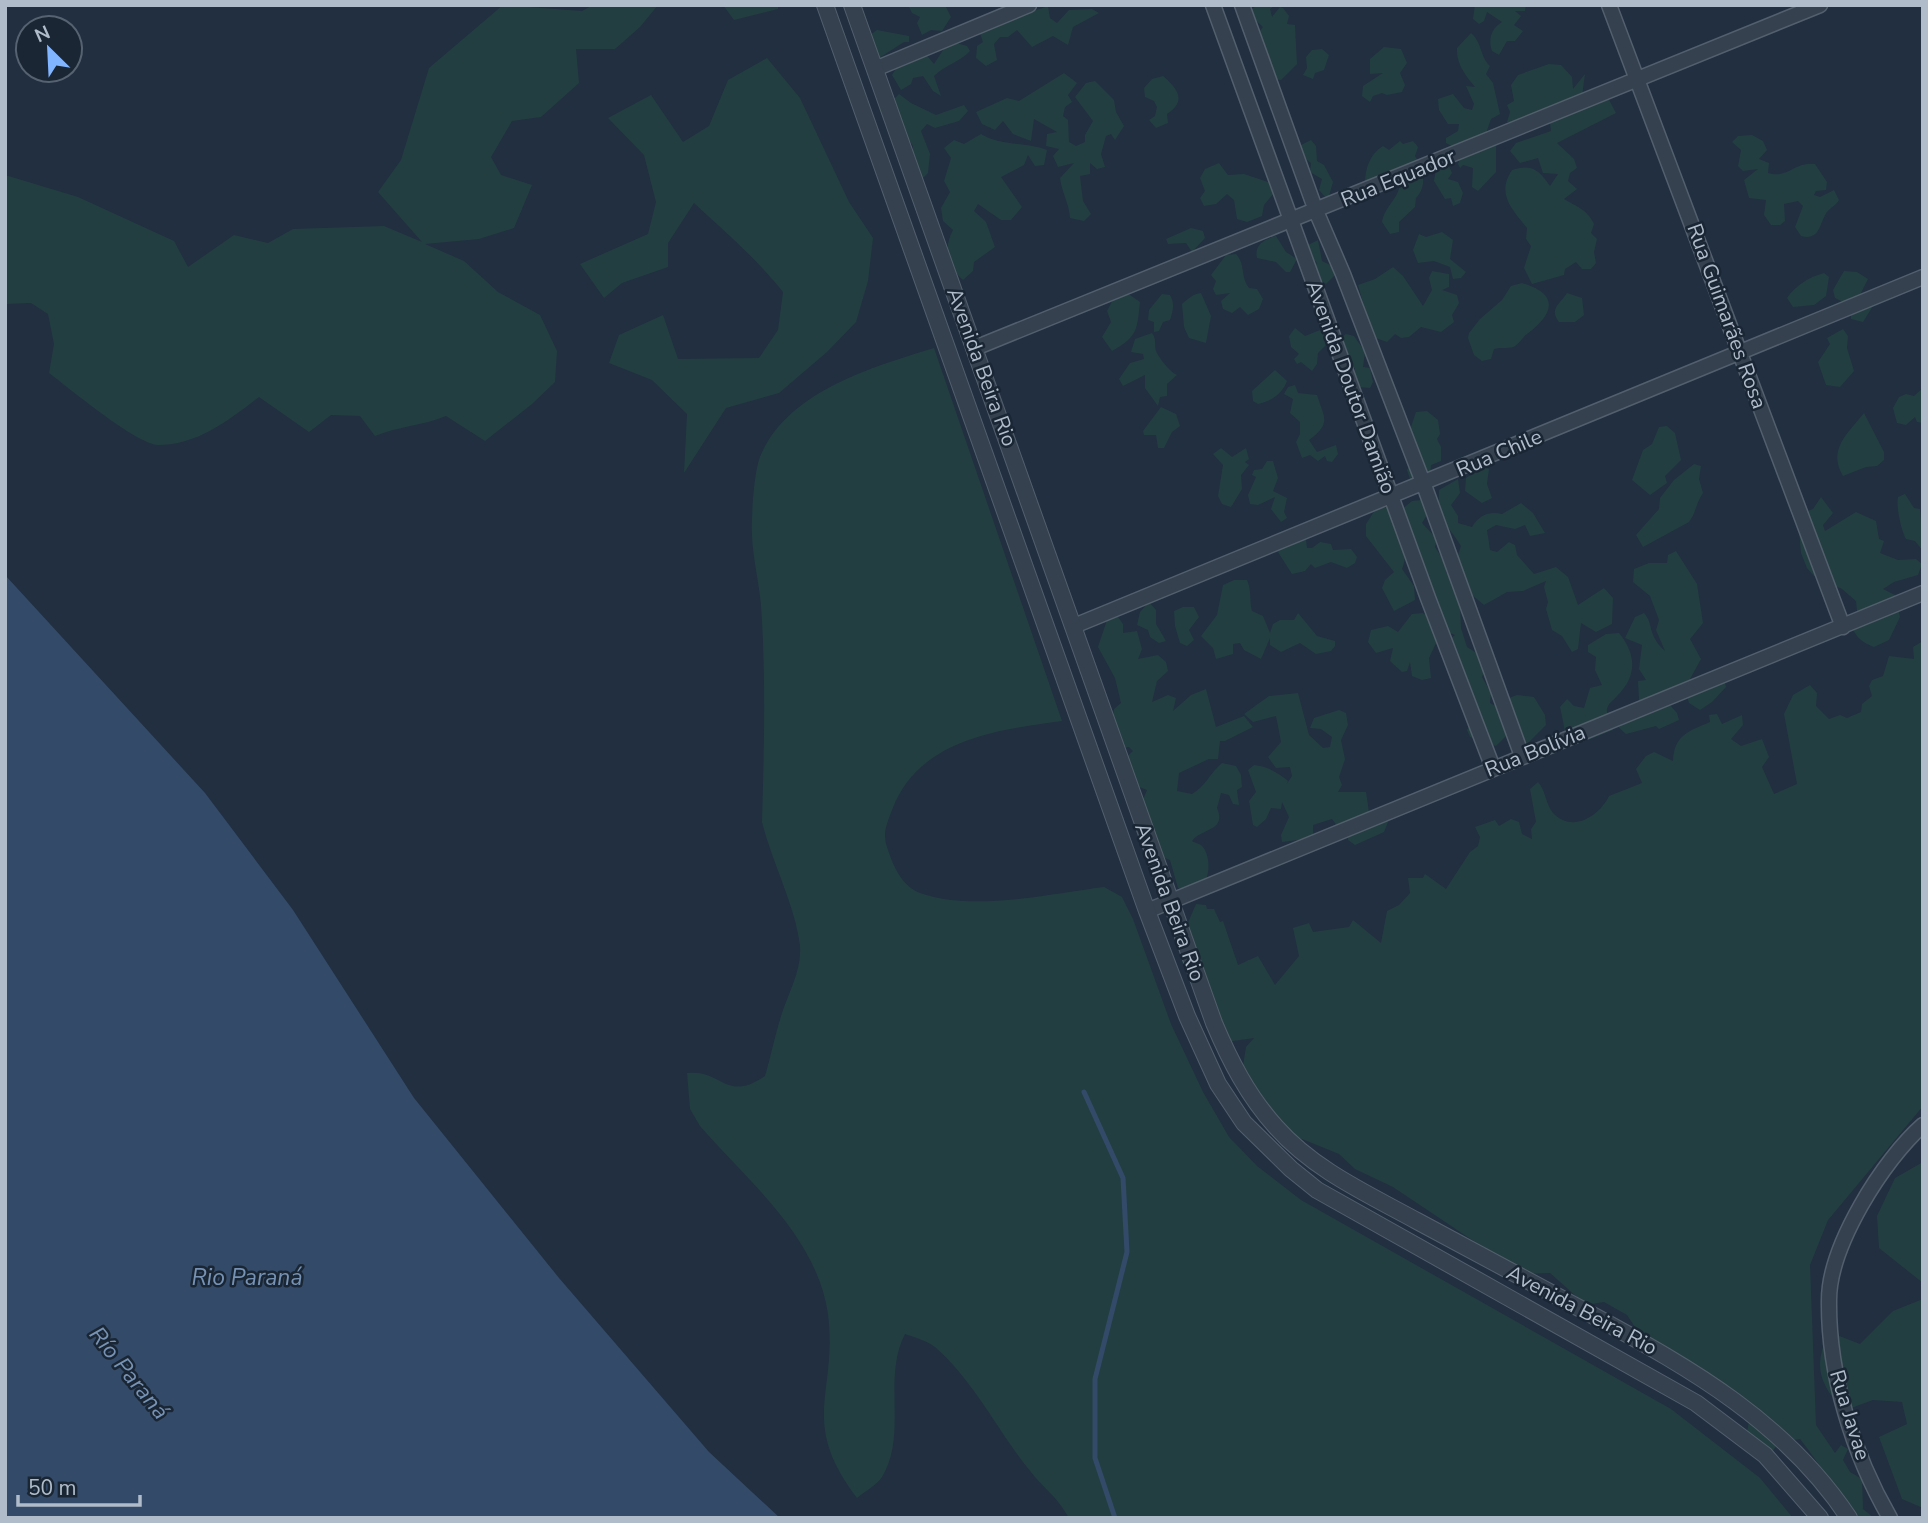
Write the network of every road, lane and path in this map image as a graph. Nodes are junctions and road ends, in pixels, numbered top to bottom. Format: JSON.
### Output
{"nodes":[{"id":1,"x":825,"y":5,"type":"edge"},
{"id":2,"x":852,"y":5,"type":"edge"},
{"id":3,"x":1029,"y":5,"type":"edge"},
{"id":4,"x":1213,"y":5,"type":"edge"},
{"id":5,"x":1242,"y":5,"type":"edge"},
{"id":6,"x":1609,"y":5,"type":"edge"},
{"id":7,"x":1820,"y":5,"type":"edge"},
{"id":8,"x":875,"y":69,"type":"junction"},
{"id":9,"x":1638,"y":79,"type":"junction"},
{"id":10,"x":1316,"y":211,"type":"junction"},
{"id":11,"x":1291,"y":221,"type":"junction"},
{"id":12,"x":1923,"y":277,"type":"edge"},
{"id":13,"x":975,"y":348,"type":"junction"},
{"id":14,"x":1740,"y":350,"type":"junction"},
{"id":15,"x":1424,"y":485,"type":"junction"},
{"id":16,"x":1392,"y":498,"type":"junction"},
{"id":17,"x":1923,"y":593,"type":"edge"},
{"id":18,"x":1074,"y":626,"type":"junction"},
{"id":19,"x":1843,"y":627,"type":"junction"},
{"id":20,"x":1522,"y":756,"type":"junction"},
{"id":21,"x":1493,"y":768,"type":"junction"},
{"id":22,"x":1170,"y":900,"type":"junction"},
{"id":23,"x":1147,"y":911,"type":"junction"},
{"id":24,"x":1923,"y":1125,"type":"edge"},
{"id":25,"x":1820,"y":1518,"type":"edge"},
{"id":26,"x":1849,"y":1518,"type":"edge"},
{"id":27,"x":1890,"y":1518,"type":"edge"}],
"edges":[{"from":1,"to":23,"type":"street","name":"Avenida Beira Rio"},
{"from":2,"to":8,"type":"street","name":"Avenida Beira Rio"},
{"from":3,"to":8,"type":"street"},
{"from":4,"to":11,"type":"street","name":"Avenida Doutor Damião"},
{"from":5,"to":10,"type":"street","name":"Avenida Doutor Damião"},
{"from":6,"to":9,"type":"street","name":"Rua Guimarães Rosa"},
{"from":7,"to":9,"type":"street","name":"Rua Equador"},
{"from":8,"to":13,"type":"street","name":"Avenida Beira Rio"},
{"from":9,"to":10,"type":"street","name":"Rua Equador"},
{"from":9,"to":14,"type":"street","name":"Rua Guimarães Rosa"},
{"from":10,"to":11,"type":"street","name":"Rua Equador"},
{"from":10,"to":15,"type":"street","name":"Avenida Doutor Damião"},
{"from":11,"to":13,"type":"street","name":"Rua Equador"},
{"from":11,"to":16,"type":"street","name":"Avenida Doutor Damião"},
{"from":12,"to":14,"type":"street","name":"Rua Chile"},
{"from":13,"to":18,"type":"street","name":"Avenida Beira Rio"},
{"from":14,"to":15,"type":"street","name":"Rua Chile"},
{"from":14,"to":19,"type":"street","name":"Rua Guimarães Rosa"},
{"from":15,"to":16,"type":"street","name":"Rua Chile"},
{"from":15,"to":20,"type":"street","name":"Avenida Doutor Damião"},
{"from":16,"to":18,"type":"street","name":"Rua Chile"},
{"from":16,"to":21,"type":"street","name":"Avenida Doutor Damião"},
{"from":17,"to":19,"type":"street","name":"Rua Bolívia"},
{"from":18,"to":22,"type":"street","name":"Avenida Beira Rio"},
{"from":19,"to":20,"type":"street","name":"Rua Bolívia"},
{"from":20,"to":21,"type":"street","name":"Rua Bolívia"},
{"from":21,"to":22,"type":"street","name":"Rua Bolívia"},
{"from":22,"to":23,"type":"street","name":"Rua Bolívia"},
{"from":22,"to":26,"type":"street","name":"Avenida Beira Rio"},
{"from":23,"to":25,"type":"street","name":"Avenida Beira Rio"},
{"from":24,"to":27,"type":"street","name":"Rua Javae"}]}
